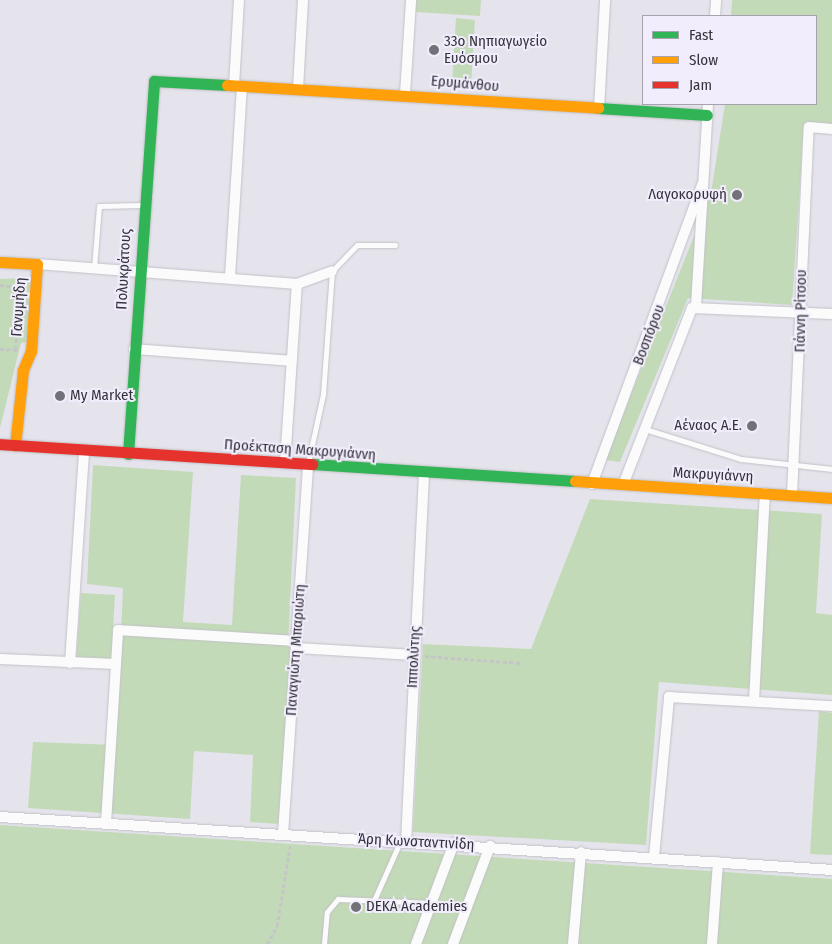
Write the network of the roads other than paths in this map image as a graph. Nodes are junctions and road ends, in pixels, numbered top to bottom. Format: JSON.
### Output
{"nodes":[{"id":1,"x":239,"y":0,"type":"edge"},
{"id":2,"x":303,"y":0,"type":"edge"},
{"id":3,"x":411,"y":0,"type":"edge"},
{"id":4,"x":605,"y":0,"type":"edge"},
{"id":5,"x":716,"y":0,"type":"edge"},
{"id":6,"x":715,"y":15,"type":"edge"},
{"id":7,"x":151,"y":86,"type":"joint"},
{"id":8,"x":238,"y":86,"type":"junction"},
{"id":9,"x":298,"y":88,"type":"junction"},
{"id":10,"x":405,"y":94,"type":"junction"},
{"id":11,"x":599,"y":109,"type":"junction"},
{"id":12,"x":708,"y":109,"type":"edge"},
{"id":13,"x":832,"y":129,"type":"edge"},
{"id":14,"x":702,"y":186,"type":"junction"},
{"id":15,"x":142,"y":205,"type":"junction"},
{"id":16,"x":395,"y":245,"type":"dead end"},
{"id":17,"x":0,"y":262,"type":"edge"},
{"id":18,"x":37,"y":264,"type":"junction"},
{"id":19,"x":94,"y":268,"type":"junction"},
{"id":20,"x":139,"y":272,"type":"junction"},
{"id":21,"x":332,"y":272,"type":"junction"},
{"id":22,"x":230,"y":277,"type":"junction"},
{"id":23,"x":297,"y":284,"type":"junction"},
{"id":24,"x":696,"y":306,"type":"junction"},
{"id":25,"x":800,"y":312,"type":"junction"},
{"id":26,"x":832,"y":314,"type":"edge"},
{"id":27,"x":134,"y":349,"type":"junction"},
{"id":28,"x":292,"y":361,"type":"junction"},
{"id":29,"x":645,"y":429,"type":"junction"},
{"id":30,"x":5,"y":445,"type":"edge"},
{"id":31,"x":84,"y":450,"type":"junction"},
{"id":32,"x":128,"y":454,"type":"junction"},
{"id":33,"x":285,"y":464,"type":"junction"},
{"id":34,"x":308,"y":465,"type":"junction"},
{"id":35,"x":794,"y":466,"type":"junction"},
{"id":36,"x":832,"y":469,"type":"edge"},
{"id":37,"x":424,"y":473,"type":"junction"},
{"id":38,"x":592,"y":484,"type":"junction"},
{"id":39,"x":623,"y":485,"type":"junction"},
{"id":40,"x":765,"y":493,"type":"junction"},
{"id":41,"x":792,"y":495,"type":"junction"},
{"id":42,"x":832,"y":498,"type":"edge"},
{"id":43,"x":297,"y":645,"type":"junction"},
{"id":44,"x":414,"y":655,"type":"junction"},
{"id":45,"x":0,"y":659,"type":"edge"},
{"id":46,"x":70,"y":663,"type":"junction"},
{"id":47,"x":116,"y":664,"type":"junction"},
{"id":48,"x":754,"y":702,"type":"junction"},
{"id":49,"x":832,"y":706,"type":"edge"},
{"id":50,"x":0,"y":817,"type":"edge"},
{"id":51,"x":106,"y":823,"type":"junction"},
{"id":52,"x":287,"y":835,"type":"junction"},
{"id":53,"x":403,"y":842,"type":"junction"},
{"id":54,"x":454,"y":843,"type":"junction"},
{"id":55,"x":490,"y":846,"type":"junction"},
{"id":56,"x":581,"y":852,"type":"junction"},
{"id":57,"x":654,"y":857,"type":"junction"},
{"id":58,"x":718,"y":862,"type":"junction"},
{"id":59,"x":832,"y":870,"type":"edge"},
{"id":60,"x":374,"y":898,"type":"junction"},
{"id":61,"x":432,"y":903,"type":"junction"},
{"id":62,"x":324,"y":944,"type":"edge"},
{"id":63,"x":416,"y":944,"type":"edge"},
{"id":64,"x":453,"y":944,"type":"edge"},
{"id":65,"x":573,"y":944,"type":"edge"},
{"id":66,"x":712,"y":944,"type":"edge"}],
"edges":[{"from":1,"to":8,"type":"street"},
{"from":2,"to":9,"type":"street"},
{"from":3,"to":10,"type":"street"},
{"from":4,"to":11,"type":"street"},
{"from":5,"to":6,"type":"street"},
{"from":7,"to":8,"type":"street","name":"Ερυμάνθου"},
{"from":7,"to":15,"type":"street","name":"Πολυκράτους"},
{"from":8,"to":9,"type":"street","name":"Ερυμάνθου"},
{"from":8,"to":22,"type":"street"},
{"from":9,"to":10,"type":"street","name":"Ερυμάνθου"},
{"from":10,"to":11,"type":"street","name":"Ερυμάνθου"},
{"from":11,"to":12,"type":"street","name":"Ερυμάνθου"},
{"from":12,"to":14,"type":"street"},
{"from":13,"to":25,"type":"street","name":"Γιάννη Ρίτσου"},
{"from":14,"to":24,"type":"street"},
{"from":14,"to":38,"type":"street","name":"Βοσπόρου"},
{"from":15,"to":19,"type":"lane"},
{"from":15,"to":20,"type":"street","name":"Πολυκράτους"},
{"from":16,"to":21,"type":"lane"},
{"from":17,"to":18,"type":"street"},
{"from":18,"to":19,"type":"street"},
{"from":18,"to":30,"type":"street","name":"Γανυμήδη"},
{"from":19,"to":20,"type":"street"},
{"from":20,"to":22,"type":"street"},
{"from":20,"to":27,"type":"street","name":"Πολυκράτους"},
{"from":21,"to":23,"type":"street"},
{"from":21,"to":34,"type":"lane"},
{"from":22,"to":23,"type":"street"},
{"from":23,"to":28,"type":"street"},
{"from":24,"to":25,"type":"street"},
{"from":24,"to":29,"type":"street","name":"Βοσπόρου"},
{"from":25,"to":26,"type":"street"},
{"from":25,"to":35,"type":"street","name":"Γιάννη Ρίτσου"},
{"from":27,"to":28,"type":"street"},
{"from":27,"to":32,"type":"street","name":"Πολυκράτους"},
{"from":28,"to":33,"type":"street"},
{"from":29,"to":35,"type":"lane"},
{"from":29,"to":39,"type":"street","name":"Βοσπόρου"},
{"from":30,"to":31,"type":"street","name":"Προέκταση Μακρυγιάννη"},
{"from":31,"to":32,"type":"street","name":"Προέκταση Μακρυγιάννη"},
{"from":31,"to":46,"type":"street"},
{"from":32,"to":33,"type":"street","name":"Προέκταση Μακρυγιάννη"},
{"from":33,"to":34,"type":"street","name":"Προέκταση Μακρυγιάννη"},
{"from":34,"to":37,"type":"street","name":"Προέκταση Μακρυγιάννη"},
{"from":34,"to":43,"type":"street","name":"Παναγιώτη Μπαριώτη"},
{"from":35,"to":36,"type":"lane"},
{"from":35,"to":41,"type":"street","name":"Γιάννη Ρίτσου"},
{"from":37,"to":38,"type":"street","name":"Προέκταση Μακρυγιάννη"},
{"from":37,"to":44,"type":"street","name":"Ιππολύτης"},
{"from":38,"to":39,"type":"street","name":"Μακρυγιάννη"},
{"from":39,"to":40,"type":"street","name":"Μακρυγιάννη"},
{"from":40,"to":41,"type":"street","name":"Μακρυγιάννη"},
{"from":40,"to":48,"type":"street"},
{"from":41,"to":42,"type":"street","name":"Μακρυγιάννη"},
{"from":43,"to":44,"type":"street"},
{"from":43,"to":47,"type":"street"},
{"from":43,"to":52,"type":"street","name":"Παναγιώτη Μπαριώτη"},
{"from":44,"to":53,"type":"street","name":"Ιππολύτης"},
{"from":45,"to":46,"type":"street"},
{"from":46,"to":47,"type":"street"},
{"from":47,"to":51,"type":"street"},
{"from":48,"to":49,"type":"street"},
{"from":48,"to":57,"type":"street"},
{"from":50,"to":51,"type":"street","name":"Άρη Κωνσταντινίδη"},
{"from":51,"to":52,"type":"street","name":"Άρη Κωνσταντινίδη"},
{"from":52,"to":53,"type":"street","name":"Άρη Κωνσταντινίδη"},
{"from":53,"to":54,"type":"street","name":"Άρη Κωνσταντινίδη"},
{"from":53,"to":60,"type":"lane"},
{"from":54,"to":55,"type":"street","name":"Άρη Κωνσταντινίδη"},
{"from":54,"to":61,"type":"street"},
{"from":55,"to":56,"type":"street","name":"Άρη Κωνσταντινίδη"},
{"from":55,"to":64,"type":"street"},
{"from":56,"to":57,"type":"street","name":"Άρη Κωνσταντινίδη"},
{"from":56,"to":65,"type":"street"},
{"from":57,"to":58,"type":"street","name":"Άρη Κωνσταντινίδη"},
{"from":58,"to":59,"type":"street","name":"Άρη Κωνσταντινίδη"},
{"from":58,"to":66,"type":"street"},
{"from":60,"to":61,"type":"lane"},
{"from":60,"to":62,"type":"lane"},
{"from":61,"to":63,"type":"street"}]}
